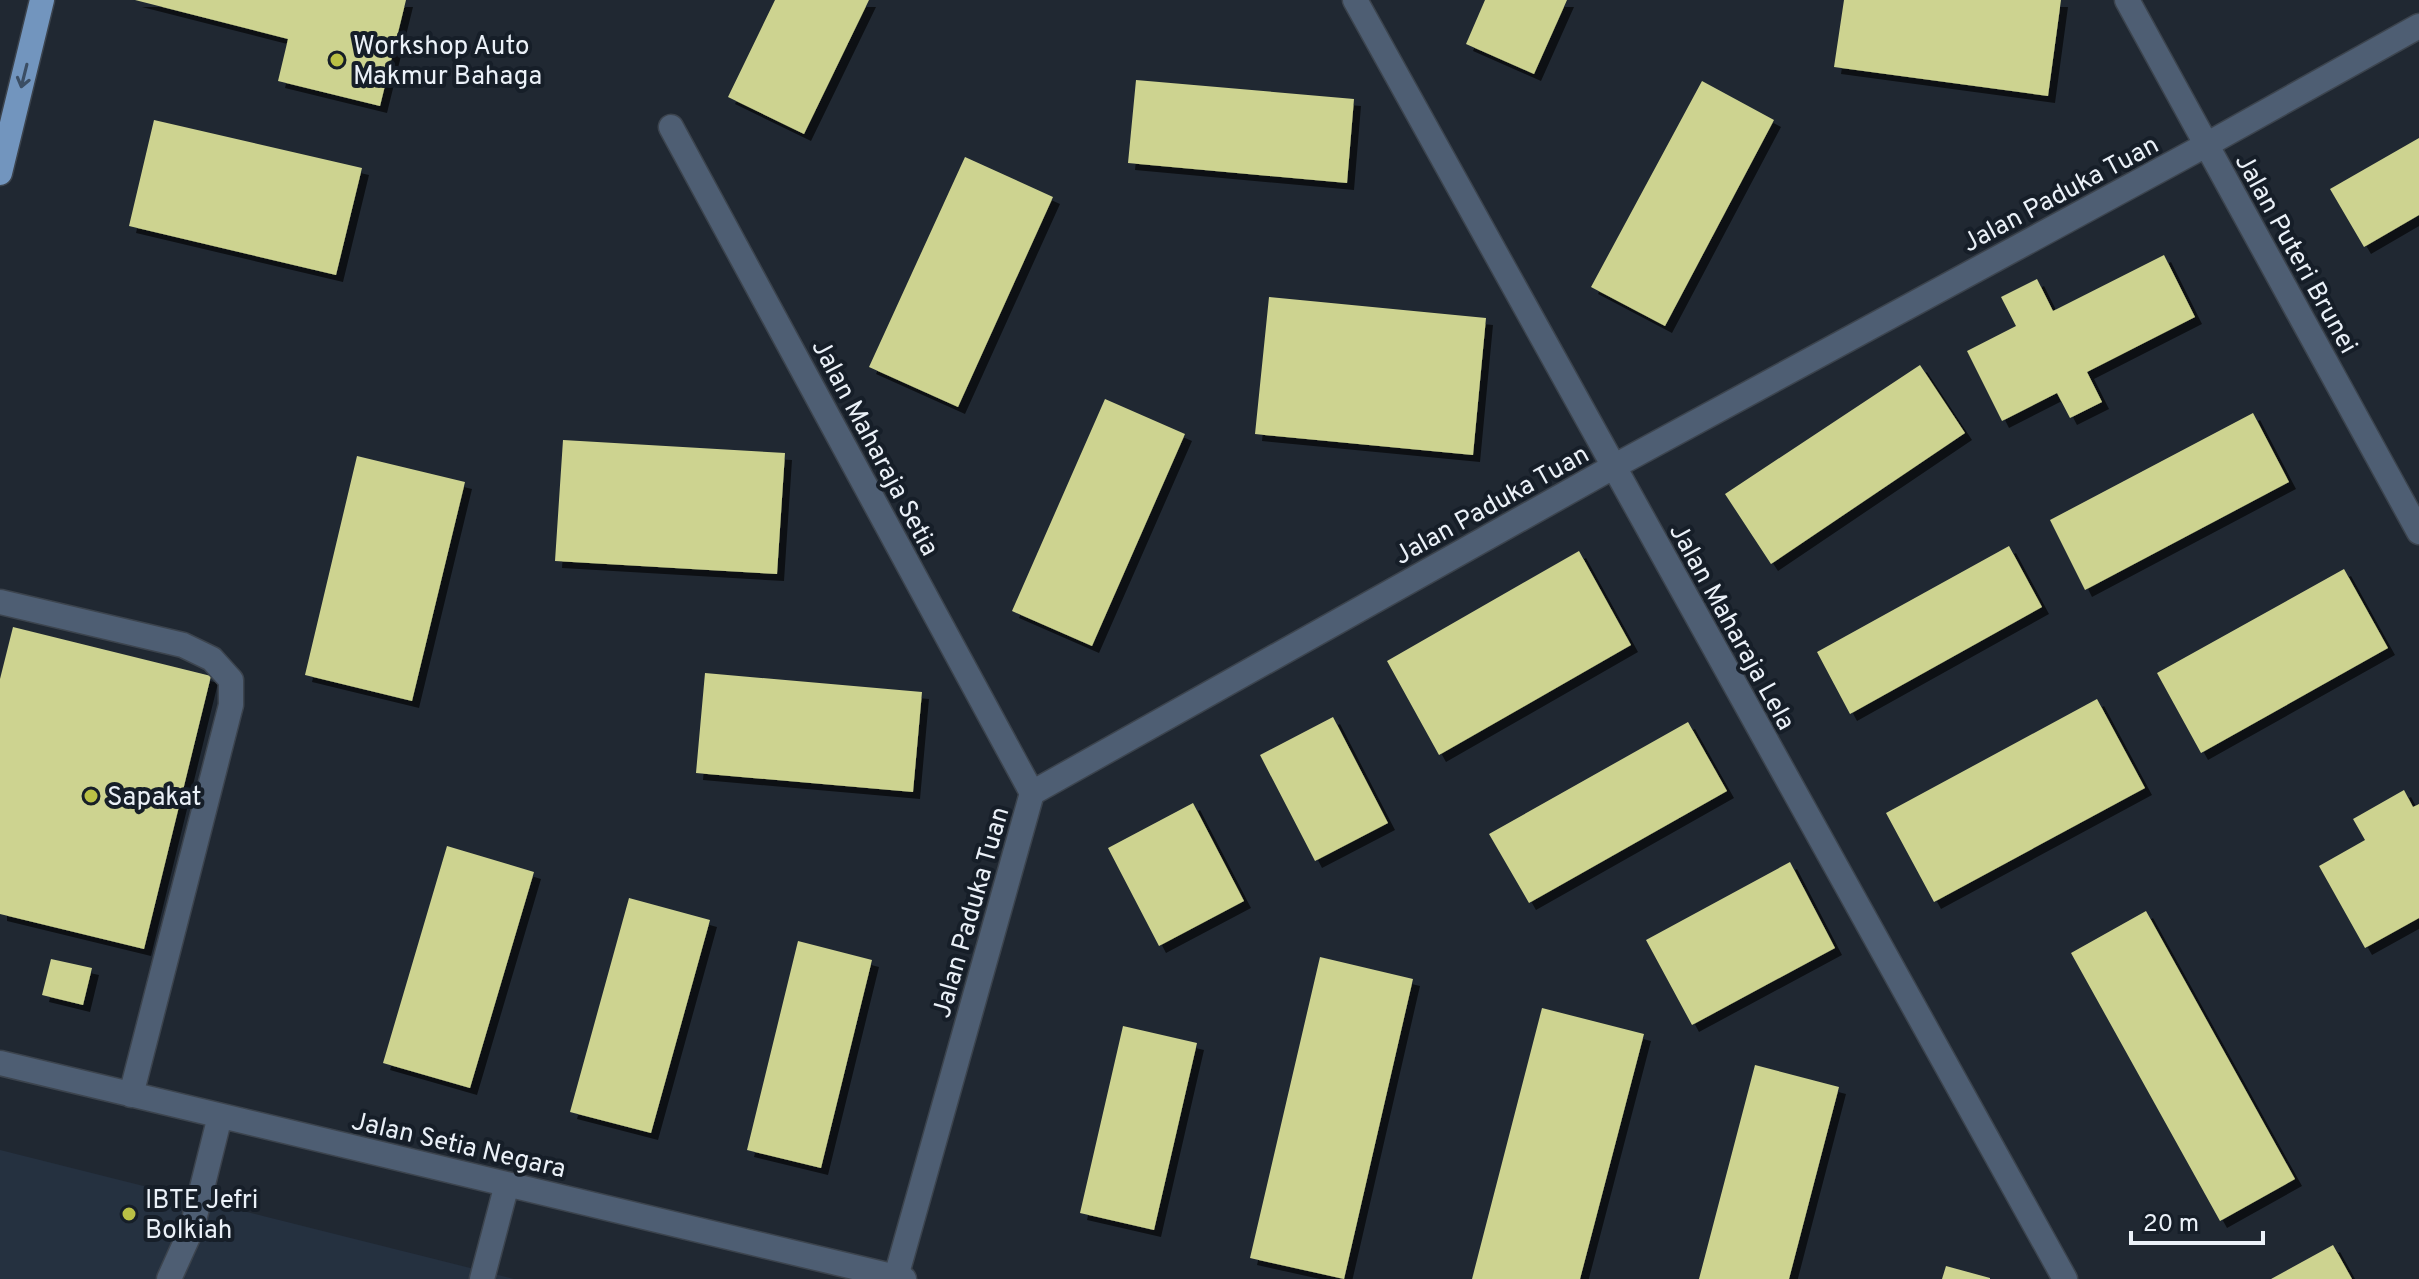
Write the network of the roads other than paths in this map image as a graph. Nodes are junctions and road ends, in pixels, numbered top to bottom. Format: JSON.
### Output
{"nodes":[{"id":1,"x":42,"y":0,"type":"edge"},
{"id":2,"x":1355,"y":0,"type":"edge"},
{"id":3,"x":2127,"y":0,"type":"edge"},
{"id":4,"x":2419,"y":26,"type":"edge"},
{"id":5,"x":671,"y":127,"type":"dead end"},
{"id":6,"x":2206,"y":145,"type":"junction"},
{"id":7,"x":0,"y":173,"type":"edge"},
{"id":8,"x":1613,"y":467,"type":"junction"},
{"id":9,"x":2419,"y":532,"type":"edge"},
{"id":10,"x":0,"y":602,"type":"edge"},
{"id":11,"x":1032,"y":793,"type":"junction"},
{"id":12,"x":0,"y":1063,"type":"edge"},
{"id":13,"x":131,"y":1095,"type":"junction"},
{"id":14,"x":220,"y":1116,"type":"junction"},
{"id":15,"x":507,"y":1184,"type":"junction"},
{"id":16,"x":900,"y":1278,"type":"edge"},
{"id":17,"x":169,"y":1279,"type":"edge"},
{"id":18,"x":482,"y":1279,"type":"edge"},
{"id":19,"x":2065,"y":1279,"type":"edge"}],
"edges":[{"from":1,"to":7,"type":"main road","one_way":true},
{"from":2,"to":8,"type":"street","name":"Jalan Maharaja Lela"},
{"from":3,"to":6,"type":"street","name":"Jalan Puteri Brunei"},
{"from":4,"to":6,"type":"street","name":"Jalan Paduka Tuan"},
{"from":5,"to":11,"type":"street","name":"Jalan Maharaja Setia"},
{"from":6,"to":8,"type":"street","name":"Jalan Paduka Tuan"},
{"from":6,"to":9,"type":"street","name":"Jalan Puteri Brunei"},
{"from":8,"to":11,"type":"street","name":"Jalan Paduka Tuan"},
{"from":8,"to":19,"type":"street","name":"Jalan Maharaja Lela"},
{"from":10,"to":13,"type":"street"},
{"from":11,"to":16,"type":"street","name":"Jalan Paduka Tuan"},
{"from":12,"to":13,"type":"street","name":"Jalan Setia Negara"},
{"from":13,"to":14,"type":"street","name":"Jalan Setia Negara"},
{"from":14,"to":15,"type":"street","name":"Jalan Setia Negara"},
{"from":14,"to":17,"type":"street"},
{"from":15,"to":16,"type":"street","name":"Jalan Setia Negara"},
{"from":15,"to":18,"type":"street"}]}
